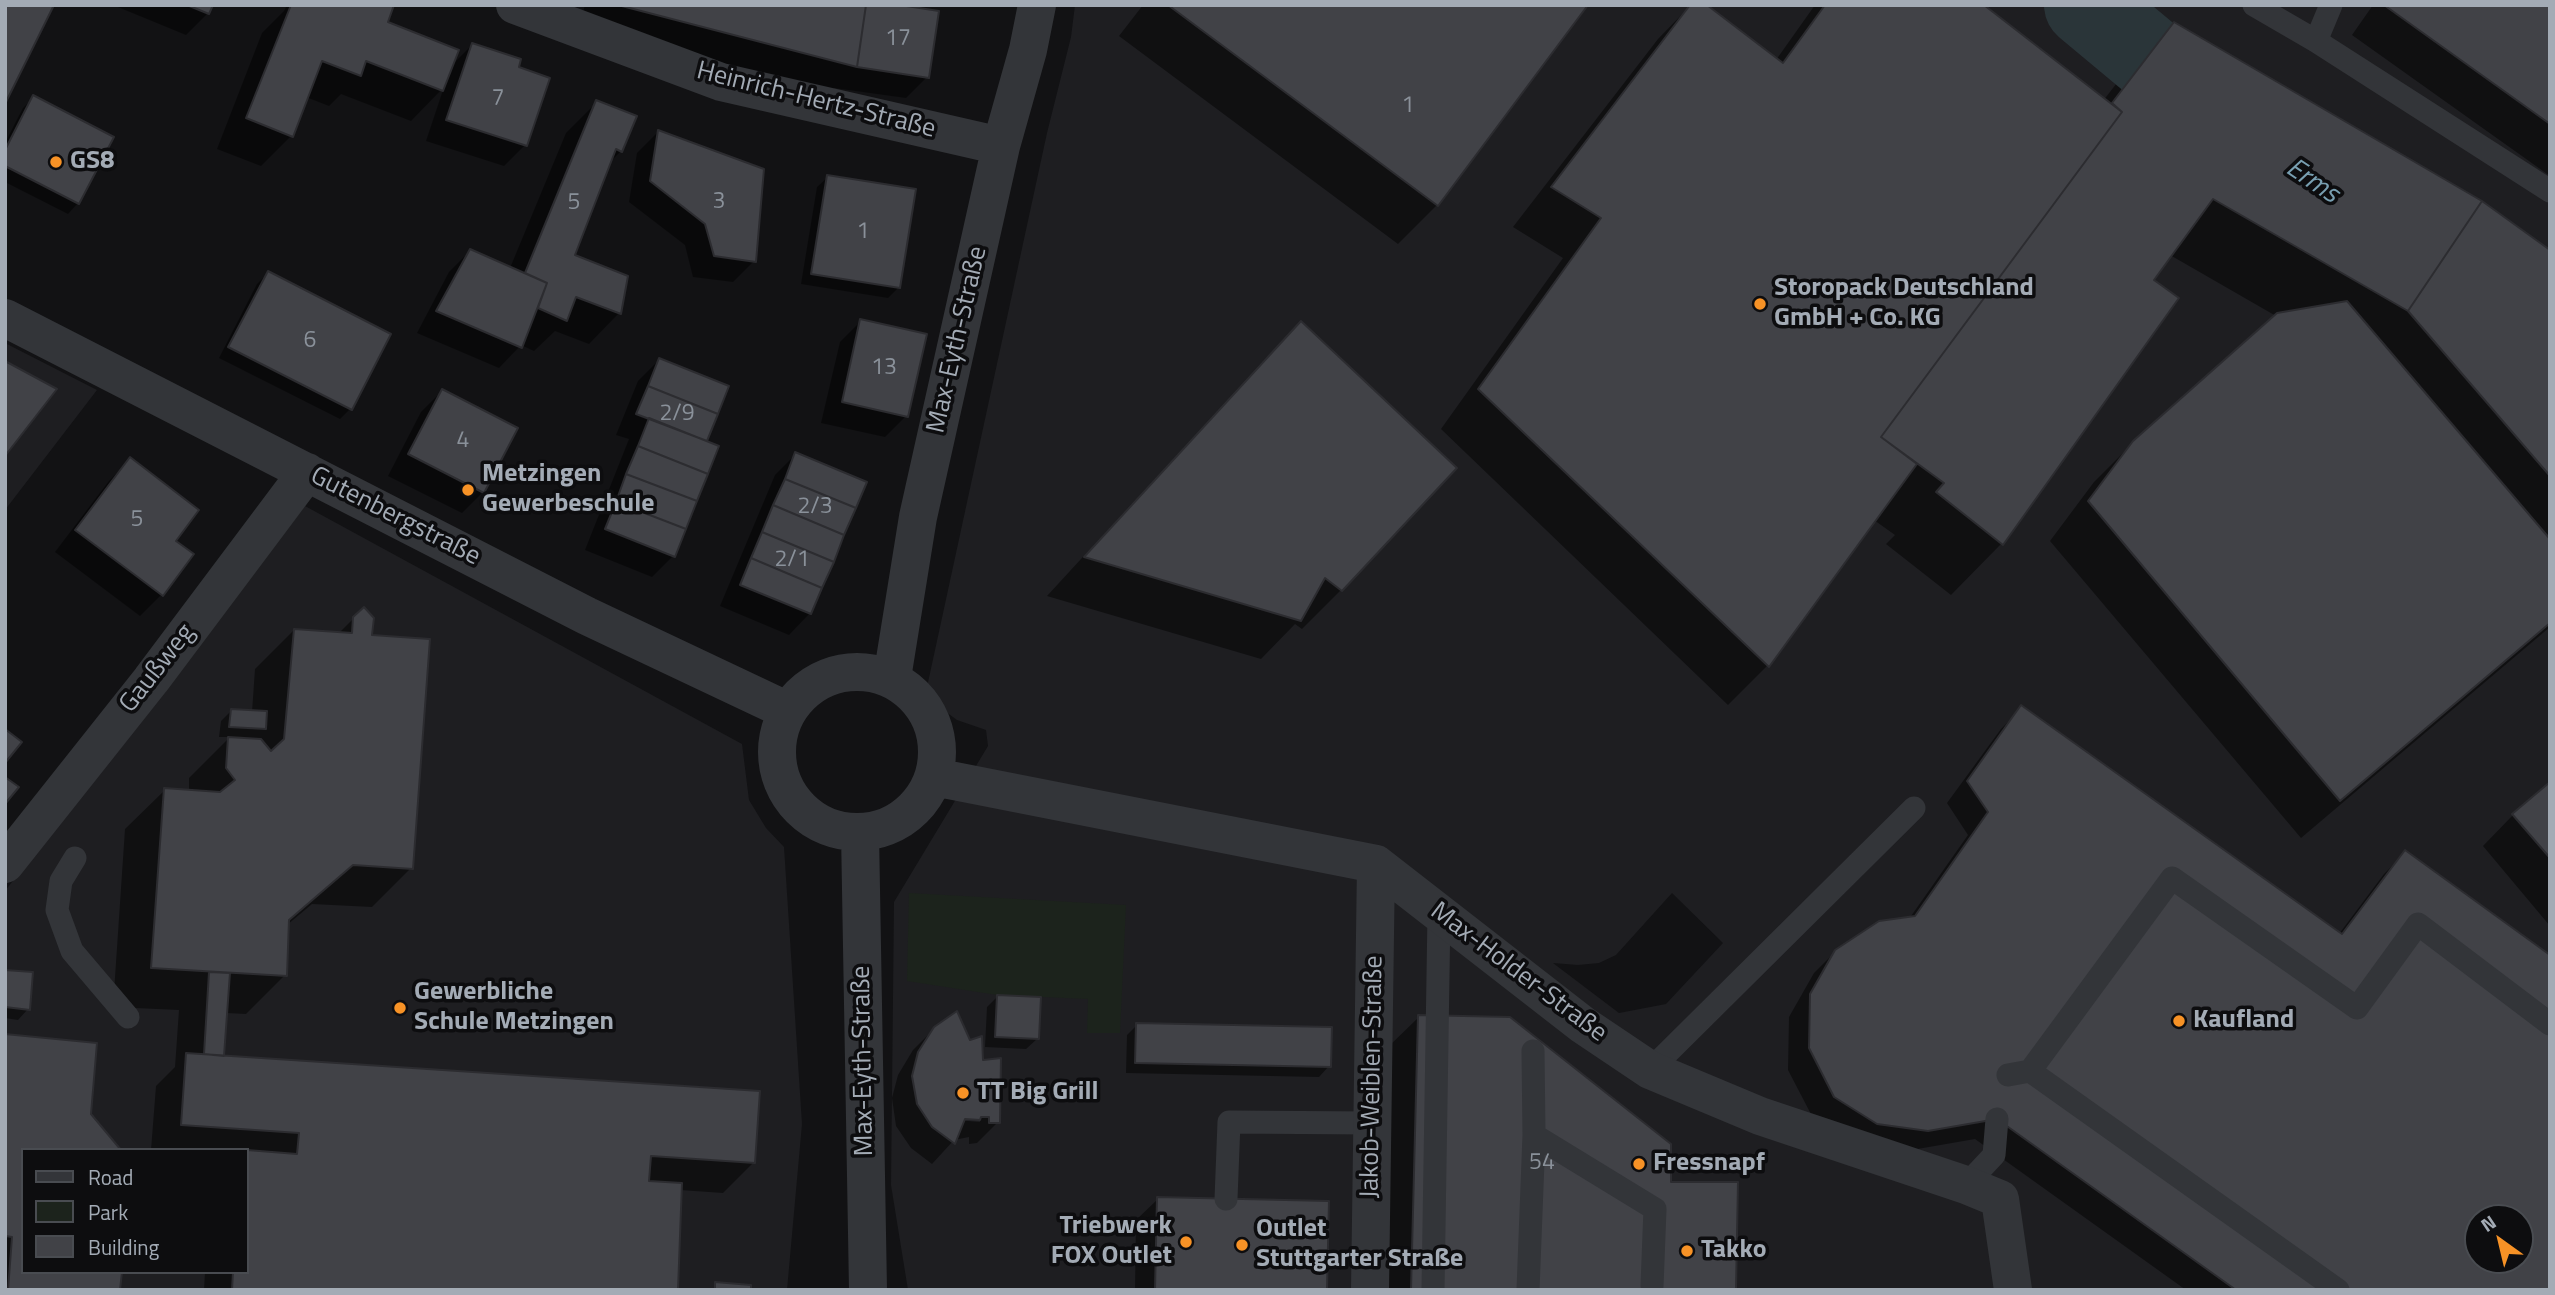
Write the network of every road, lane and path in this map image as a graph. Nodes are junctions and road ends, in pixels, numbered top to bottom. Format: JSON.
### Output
{"nodes":[{"id":1,"x":515,"y":5,"type":"edge"},
{"id":2,"x":1037,"y":5,"type":"edge"},
{"id":3,"x":2254,"y":5,"type":"edge"},
{"id":4,"x":2331,"y":5,"type":"edge"},
{"id":5,"x":2316,"y":41,"type":"junction"},
{"id":6,"x":1001,"y":146,"type":"junction"},
{"id":7,"x":2550,"y":191,"type":"edge"},
{"id":8,"x":5,"y":318,"type":"edge"},
{"id":9,"x":307,"y":472,"type":"junction"},
{"id":10,"x":892,"y":678,"type":"junction"},
{"id":11,"x":788,"y":711,"type":"junction"},
{"id":12,"x":934,"y":777,"type":"junction"},
{"id":13,"x":1914,"y":808,"type":"dead end"},
{"id":14,"x":860,"y":832,"type":"junction"},
{"id":15,"x":75,"y":858,"type":"dead end"},
{"id":16,"x":5,"y":864,"type":"edge"},
{"id":17,"x":1376,"y":864,"type":"junction"},
{"id":18,"x":1439,"y":913,"type":"junction"},
{"id":19,"x":128,"y":1017,"type":"dead end"},
{"id":20,"x":2550,"y":1024,"type":"edge"},
{"id":21,"x":1533,"y":1051,"type":"dead end"},
{"id":22,"x":1650,"y":1070,"type":"junction"},
{"id":23,"x":1997,"y":1119,"type":"dead end"},
{"id":24,"x":1373,"y":1124,"type":"junction"},
{"id":25,"x":1534,"y":1135,"type":"junction"},
{"id":26,"x":1966,"y":1185,"type":"junction"},
{"id":27,"x":1226,"y":1199,"type":"dead end"},
{"id":28,"x":1652,"y":1286,"type":"dead end"},
{"id":29,"x":868,"y":1290,"type":"edge"},
{"id":30,"x":1370,"y":1290,"type":"edge"},
{"id":31,"x":1433,"y":1290,"type":"edge"},
{"id":32,"x":1528,"y":1290,"type":"edge"},
{"id":33,"x":2013,"y":1290,"type":"edge"},
{"id":34,"x":2337,"y":1290,"type":"edge"}],
"edges":[{"from":1,"to":6,"type":"street","name":"Heinrich-Hertz-Straße"},
{"from":2,"to":6,"type":"street","name":"Max-Eyth-Straße"},
{"from":3,"to":5,"type":"lane"},
{"from":4,"to":5,"type":"lane"},
{"from":5,"to":7,"type":"lane"},
{"from":6,"to":10,"type":"street","name":"Max-Eyth-Straße"},
{"from":8,"to":9,"type":"street","name":"Gutenbergstraße"},
{"from":9,"to":11,"type":"street","name":"Gutenbergstraße"},
{"from":9,"to":16,"type":"street","name":"Gaußweg"},
{"from":10,"to":11,"type":"street"},
{"from":10,"to":12,"type":"street"},
{"from":11,"to":14,"type":"street"},
{"from":12,"to":14,"type":"street"},
{"from":12,"to":17,"type":"street","name":"Max-Holder-Straße"},
{"from":13,"to":22,"type":"lane"},
{"from":14,"to":29,"type":"street","name":"Max-Eyth-Straße"},
{"from":15,"to":19,"type":"lane"},
{"from":17,"to":18,"type":"street","name":"Max-Holder-Straße"},
{"from":17,"to":24,"type":"street","name":"Jakob-Weiblen-Straße"},
{"from":18,"to":22,"type":"street","name":"Max-Holder-Straße"},
{"from":18,"to":31,"type":"lane"},
{"from":20,"to":34,"type":"lane"},
{"from":21,"to":25,"type":"lane"},
{"from":22,"to":26,"type":"street","name":"Max-Holder-Straße"},
{"from":23,"to":26,"type":"lane"},
{"from":24,"to":27,"type":"lane"},
{"from":24,"to":30,"type":"street","name":"Jakob-Weiblen-Straße"},
{"from":25,"to":28,"type":"lane"},
{"from":25,"to":32,"type":"lane"},
{"from":26,"to":33,"type":"street","name":"Max-Holder-Straße"}]}
